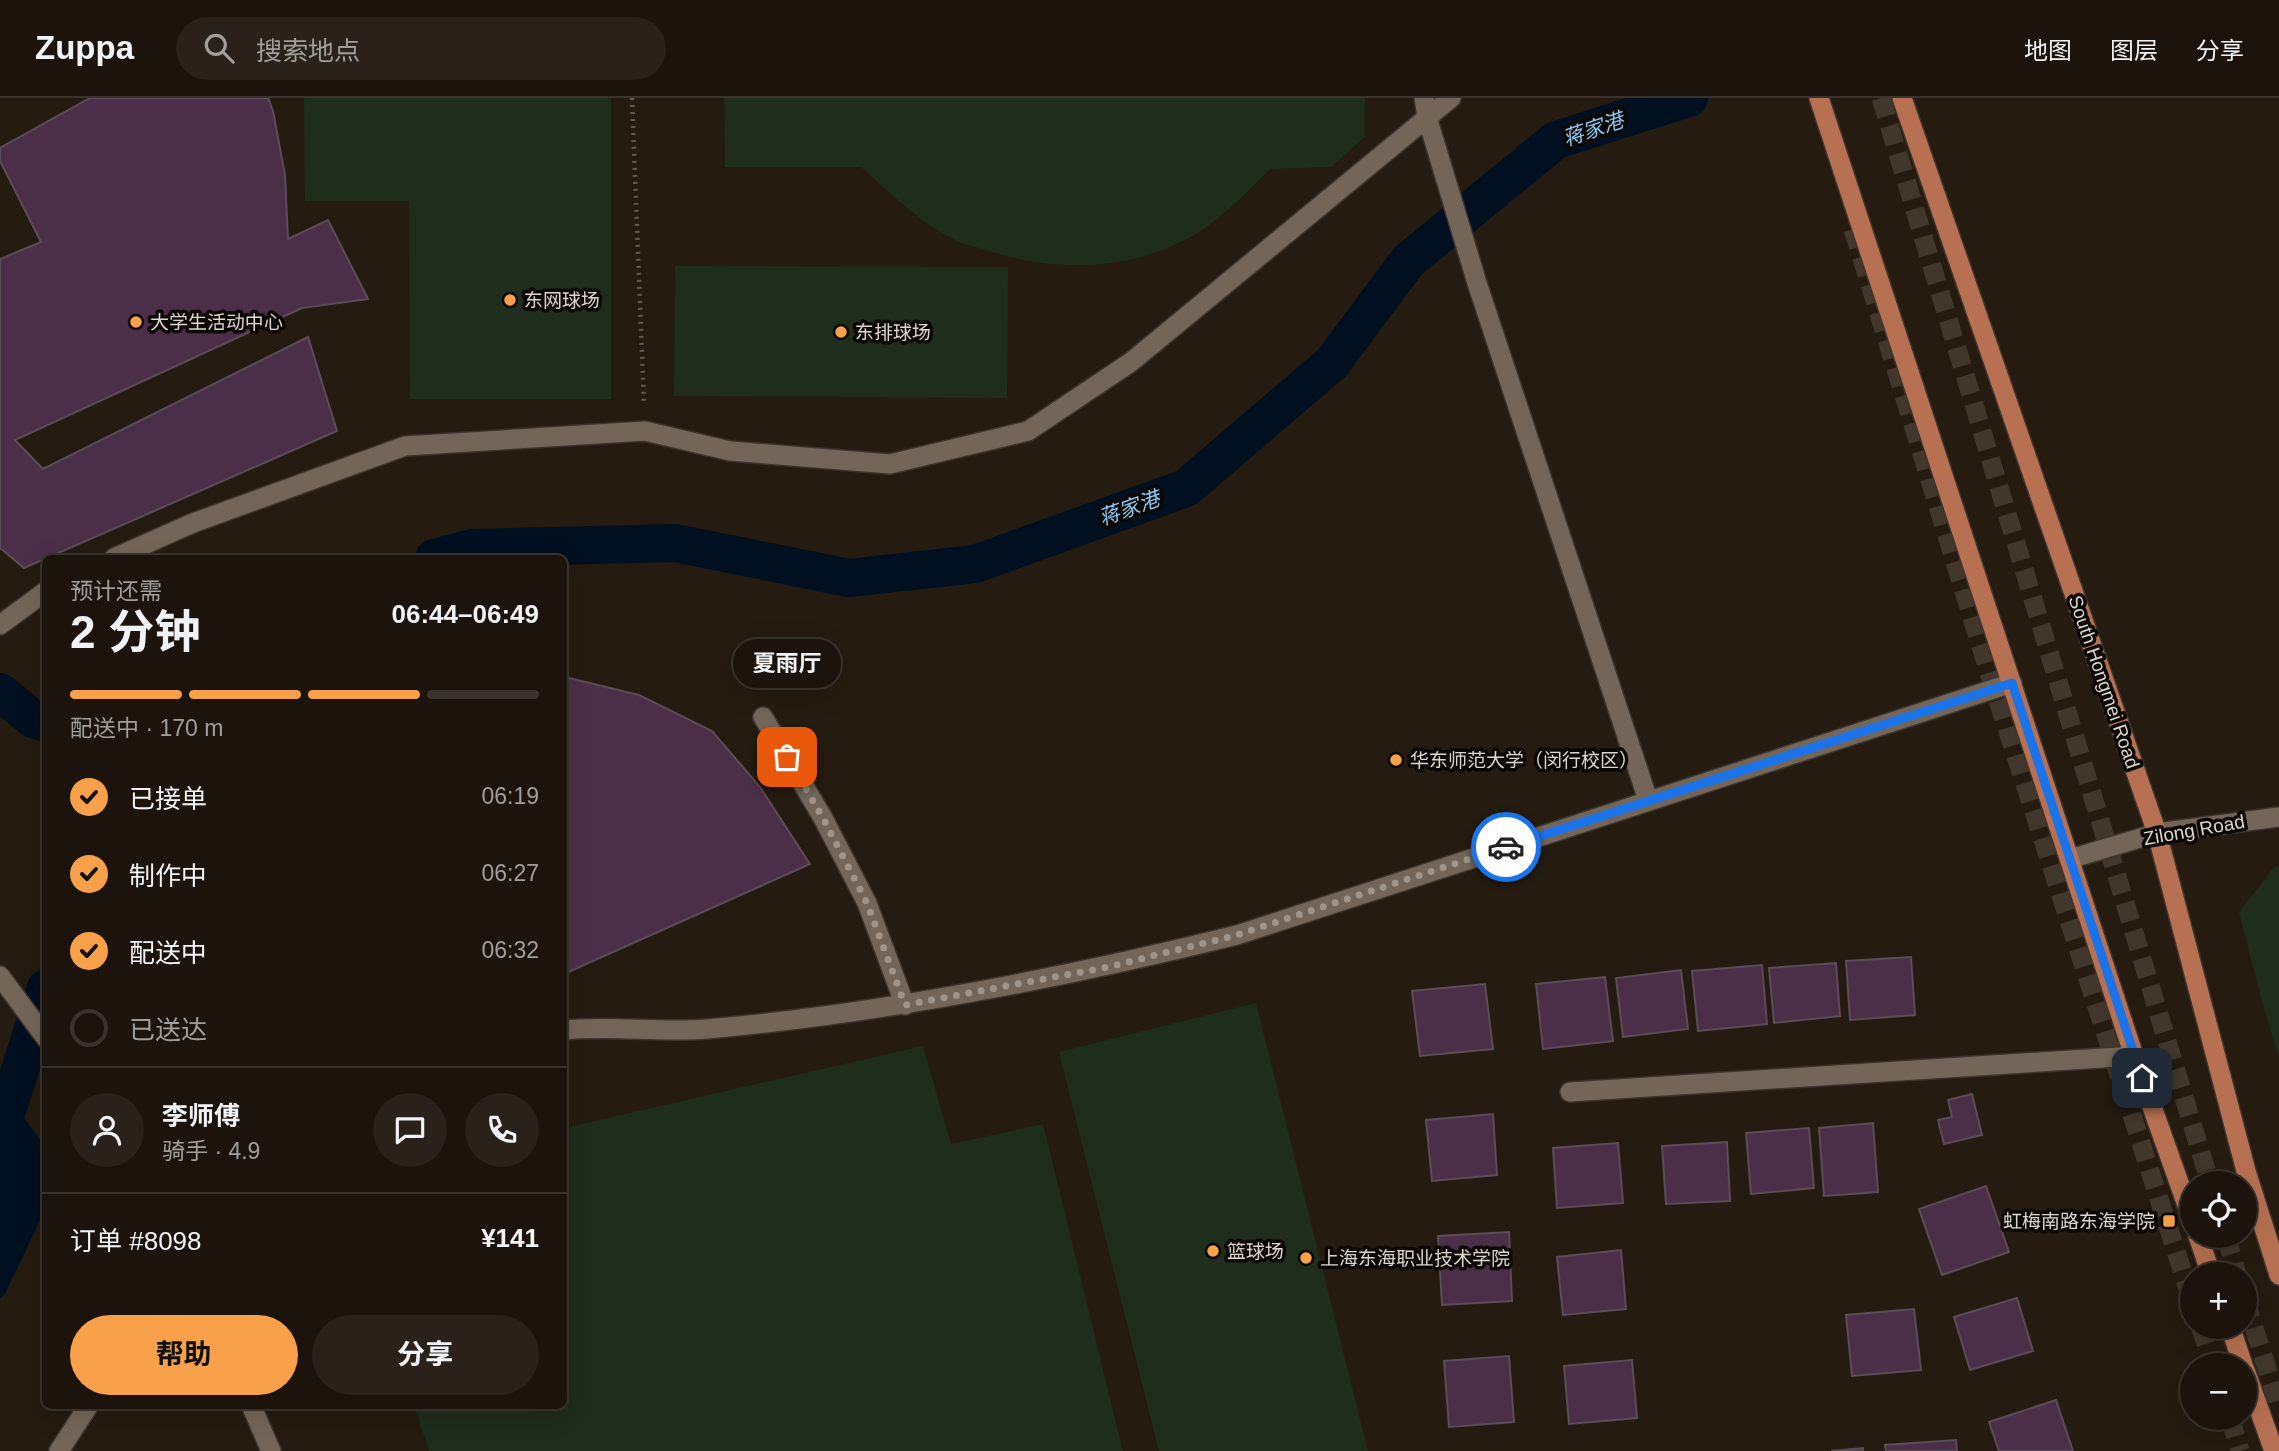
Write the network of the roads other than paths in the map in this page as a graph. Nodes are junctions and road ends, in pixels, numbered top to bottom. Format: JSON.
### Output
{"nodes":[{"id":1,"x":1451,"y":98,"type":"edge"},
{"id":2,"x":1819,"y":98,"type":"edge"},
{"id":3,"x":1902,"y":98,"type":"edge"},
{"id":4,"x":1425,"y":108,"type":"edge"},
{"id":5,"x":121,"y":555,"type":"edge"},
{"id":6,"x":42,"y":594,"type":"edge"},
{"id":7,"x":0,"y":625,"type":"edge"},
{"id":8,"x":2012,"y":683,"type":"junction"},
{"id":9,"x":763,"y":717,"type":"dead end"},
{"id":10,"x":1648,"y":800,"type":"junction"},
{"id":11,"x":2279,"y":817,"type":"edge"},
{"id":12,"x":2157,"y":833,"type":"junction"},
{"id":13,"x":2070,"y":859,"type":"junction"},
{"id":14,"x":0,"y":976,"type":"edge"},
{"id":15,"x":905,"y":1005,"type":"junction"},
{"id":16,"x":567,"y":1030,"type":"edge"},
{"id":17,"x":42,"y":1033,"type":"edge"},
{"id":18,"x":2134,"y":1056,"type":"junction"},
{"id":19,"x":1570,"y":1092,"type":"dead end"},
{"id":20,"x":2180,"y":1185,"type":"edge"},
{"id":21,"x":2279,"y":1275,"type":"edge"},
{"id":22,"x":2257,"y":1404,"type":"edge"},
{"id":23,"x":86,"y":1409,"type":"edge"},
{"id":24,"x":253,"y":1409,"type":"edge"},
{"id":25,"x":59,"y":1451,"type":"edge"},
{"id":26,"x":271,"y":1451,"type":"edge"},
{"id":27,"x":2274,"y":1451,"type":"edge"}],
"edges":[{"from":1,"to":4,"type":"street"},
{"from":2,"to":8,"type":"main road"},
{"from":3,"to":12,"type":"main road","name":"South Hongmei Road"},
{"from":4,"to":5,"type":"street"},
{"from":4,"to":10,"type":"street"},
{"from":6,"to":7,"type":"street"},
{"from":8,"to":10,"type":"street"},
{"from":8,"to":13,"type":"main road"},
{"from":9,"to":15,"type":"street"},
{"from":10,"to":15,"type":"street"},
{"from":11,"to":12,"type":"street","name":"Zilong Road"},
{"from":12,"to":13,"type":"street","name":"Zilong Road"},
{"from":12,"to":21,"type":"main road","name":"South Hongmei Road"},
{"from":13,"to":18,"type":"main road"},
{"from":14,"to":17,"type":"street"},
{"from":15,"to":16,"type":"street"},
{"from":18,"to":19,"type":"street"},
{"from":18,"to":20,"type":"main road"},
{"from":22,"to":27,"type":"main road"},
{"from":23,"to":25,"type":"street"},
{"from":24,"to":26,"type":"street"}]}
